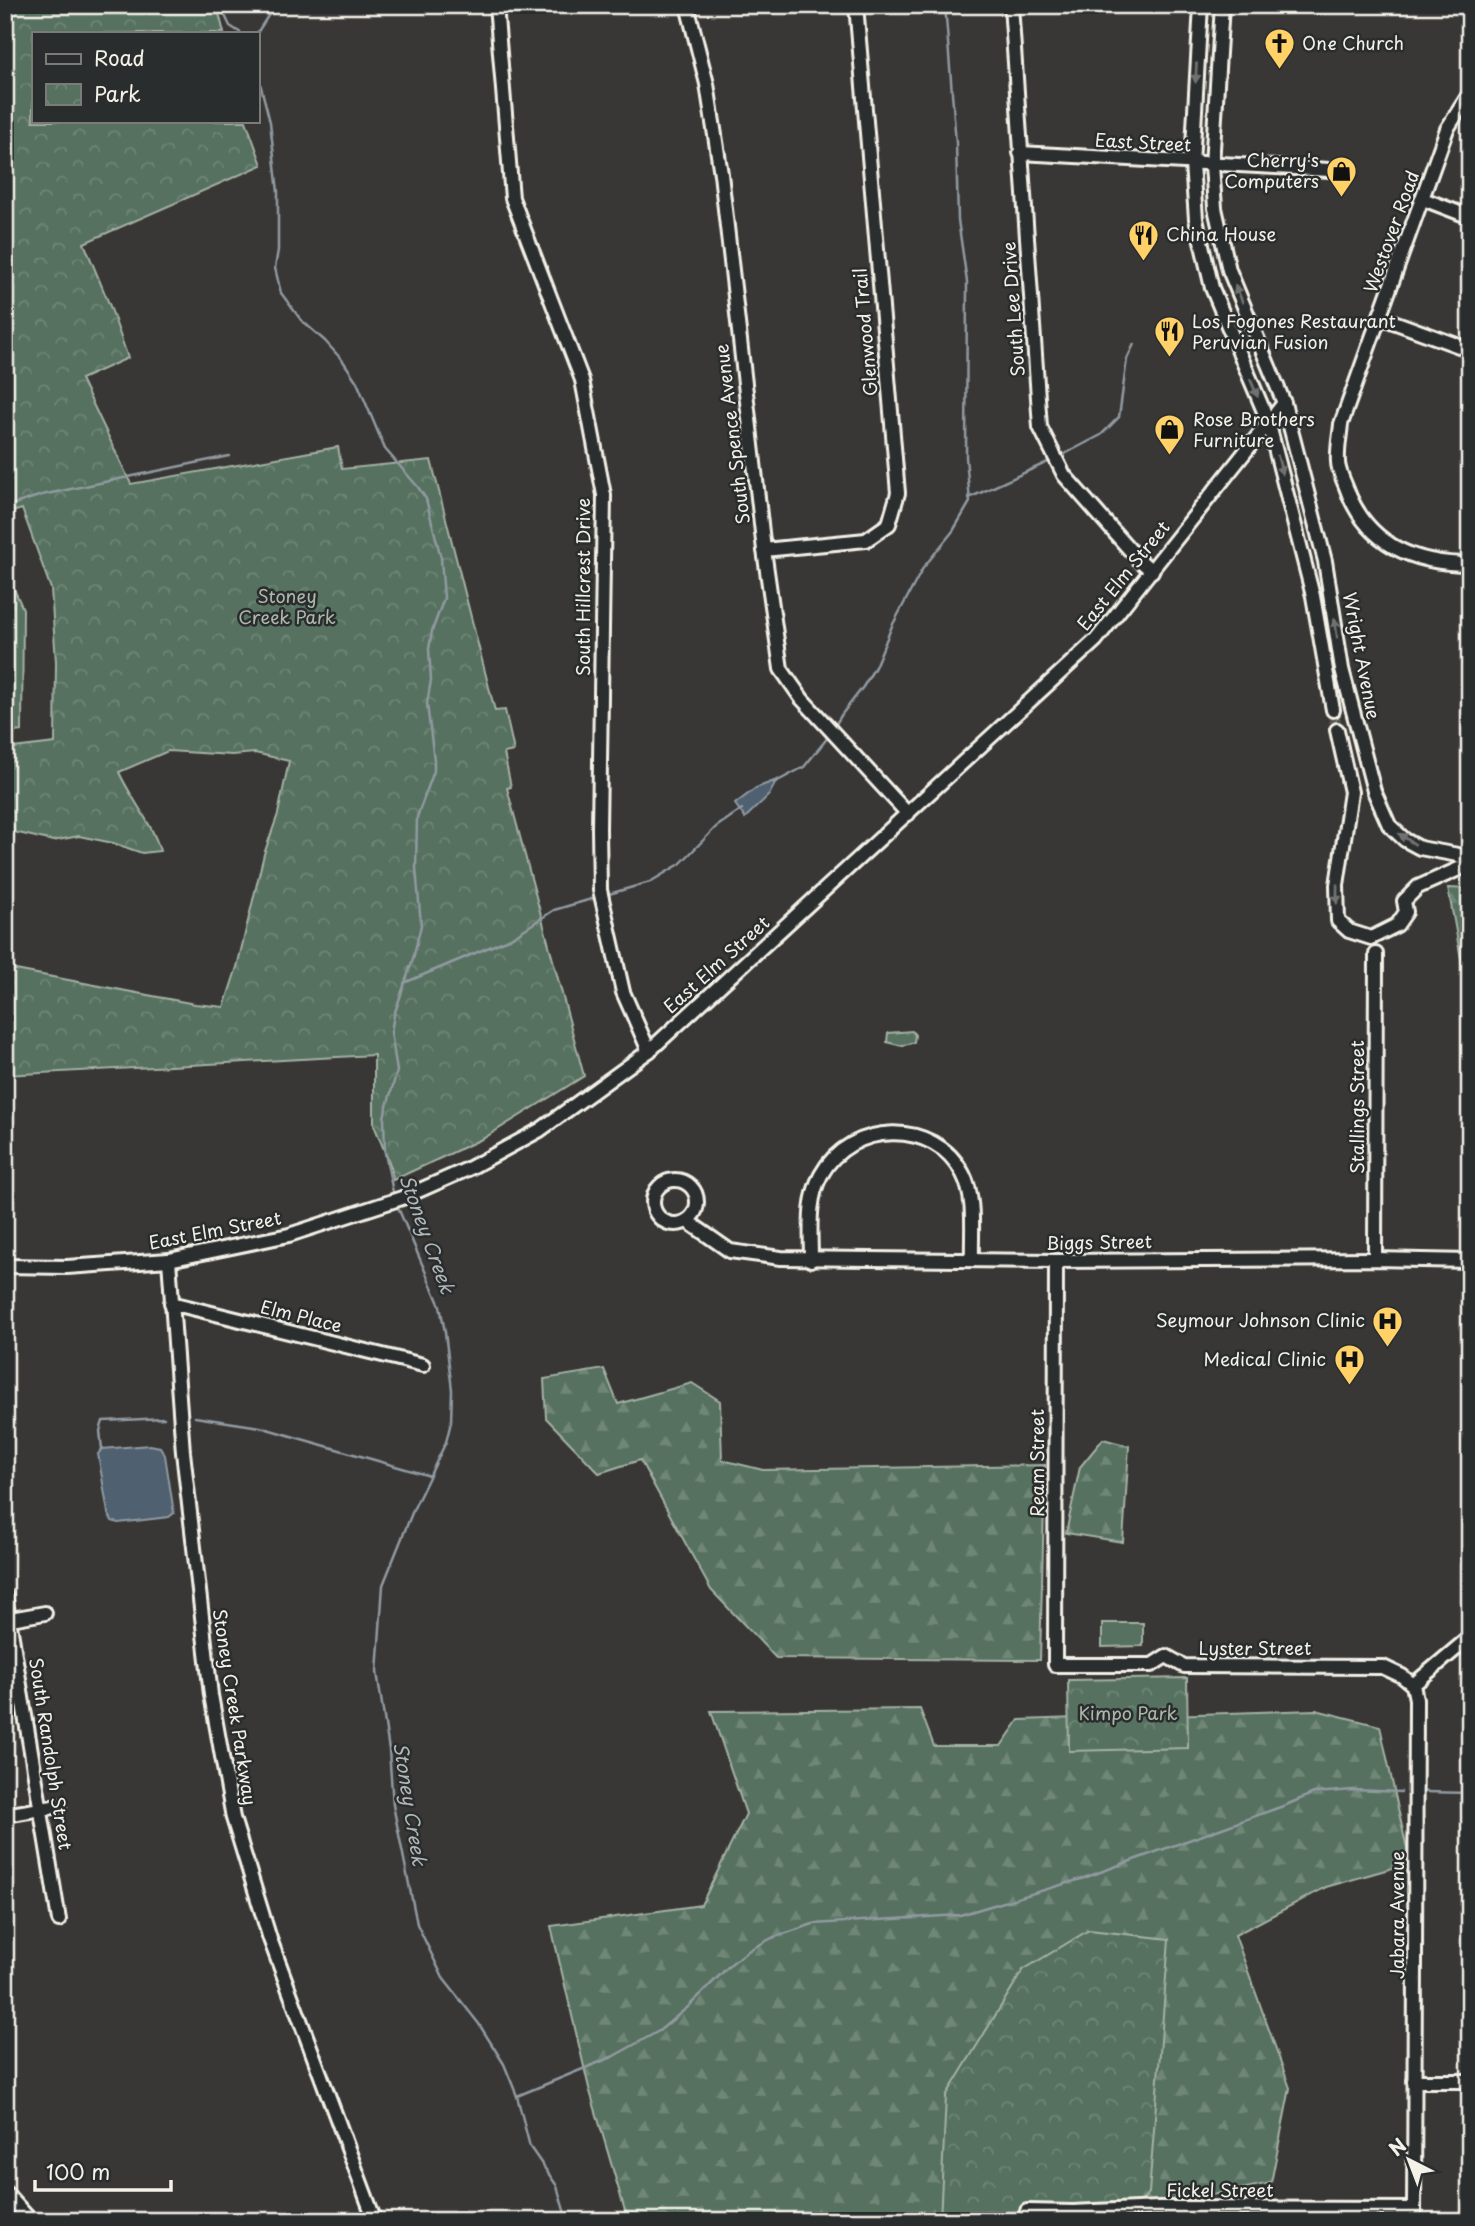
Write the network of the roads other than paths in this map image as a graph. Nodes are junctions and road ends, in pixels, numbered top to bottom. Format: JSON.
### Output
{"nodes":[{"id":1,"x":496,"y":5,"type":"edge"},
{"id":2,"x":687,"y":5,"type":"edge"},
{"id":3,"x":856,"y":5,"type":"edge"},
{"id":4,"x":1011,"y":5,"type":"edge"},
{"id":5,"x":1201,"y":5,"type":"edge"},
{"id":6,"x":1222,"y":5,"type":"edge"},
{"id":7,"x":1470,"y":93,"type":"edge"},
{"id":8,"x":1020,"y":153,"type":"junction"},
{"id":9,"x":1192,"y":164,"type":"junction"},
{"id":10,"x":1212,"y":165,"type":"junction"},
{"id":11,"x":1348,"y":171,"type":"dead end"},
{"id":12,"x":1423,"y":199,"type":"junction"},
{"id":13,"x":1470,"y":217,"type":"edge"},
{"id":14,"x":1380,"y":317,"type":"junction"},
{"id":15,"x":1470,"y":350,"type":"edge"},
{"id":16,"x":1284,"y":403,"type":"junction"},
{"id":17,"x":1268,"y":421,"type":"junction"},
{"id":18,"x":764,"y":550,"type":"junction"},
{"id":19,"x":1470,"y":564,"type":"edge"},
{"id":20,"x":1152,"y":571,"type":"junction"},
{"id":21,"x":1333,"y":710,"type":"tunnel mouth"},
{"id":22,"x":1337,"y":730,"type":"tunnel mouth"},
{"id":23,"x":908,"y":814,"type":"junction"},
{"id":24,"x":1470,"y":863,"type":"edge"},
{"id":25,"x":1376,"y":954,"type":"dead end"},
{"id":26,"x":649,"y":1051,"type":"junction"},
{"id":27,"x":687,"y":1221,"type":"dead end"},
{"id":28,"x":972,"y":1259,"type":"junction"},
{"id":29,"x":1375,"y":1259,"type":"junction"},
{"id":30,"x":169,"y":1260,"type":"junction"},
{"id":31,"x":811,"y":1260,"type":"junction"},
{"id":32,"x":1056,"y":1261,"type":"junction"},
{"id":33,"x":1470,"y":1261,"type":"edge"},
{"id":34,"x":5,"y":1266,"type":"edge"},
{"id":35,"x":171,"y":1303,"type":"junction"},
{"id":36,"x":423,"y":1364,"type":"dead end"},
{"id":37,"x":5,"y":1595,"type":"edge"},
{"id":38,"x":45,"y":1613,"type":"dead end"},
{"id":39,"x":7,"y":1620,"type":"edge"},
{"id":40,"x":1470,"y":1637,"type":"edge"},
{"id":41,"x":1055,"y":1665,"type":"joint"},
{"id":42,"x":1413,"y":1685,"type":"junction"},
{"id":43,"x":58,"y":1806,"type":"dead end"},
{"id":44,"x":41,"y":1809,"type":"junction"},
{"id":45,"x":5,"y":1815,"type":"edge"},
{"id":46,"x":59,"y":1920,"type":"dead end"},
{"id":47,"x":1414,"y":2081,"type":"junction"},
{"id":48,"x":1470,"y":2081,"type":"edge"},
{"id":49,"x":5,"y":2192,"type":"edge"},
{"id":50,"x":1027,"y":2211,"type":"dead end"},
{"id":51,"x":1159,"y":2215,"type":"edge"},
{"id":52,"x":1414,"y":2215,"type":"edge"},
{"id":53,"x":31,"y":2221,"type":"edge"},
{"id":54,"x":374,"y":2221,"type":"edge"}],
"edges":[{"from":1,"to":26,"type":"street","name":"South Hillcrest Drive"},
{"from":2,"to":18,"type":"street","name":"South Spence Avenue"},
{"from":3,"to":18,"type":"street","name":"Glenwood Trail"},
{"from":4,"to":8,"type":"street","name":"South Lee Drive"},
{"from":5,"to":9,"type":"street","name":"Wright Avenue","one_way":true},
{"from":6,"to":10,"type":"street","name":"Wright Avenue"},
{"from":7,"to":12,"type":"street","name":"Westover Road"},
{"from":8,"to":9,"type":"street","name":"East Street"},
{"from":8,"to":20,"type":"street","name":"South Lee Drive"},
{"from":9,"to":10,"type":"street","name":"East Street"},
{"from":9,"to":17,"type":"street","name":"Wright Avenue","one_way":true},
{"from":10,"to":11,"type":"street","name":"East Street"},
{"from":16,"to":10,"type":"street","name":"Wright Avenue","one_way":true},
{"from":12,"to":13,"type":"street"},
{"from":12,"to":14,"type":"street","name":"Westover Road"},
{"from":14,"to":15,"type":"street"},
{"from":14,"to":19,"type":"street","name":"Westover Road"},
{"from":16,"to":17,"type":"street","name":"East Elm Street"},
{"from":24,"to":16,"type":"street","name":"Wright Avenue","one_way":true},
{"from":17,"to":20,"type":"street","name":"East Elm Street"},
{"from":17,"to":21,"type":"street","name":"Wright Avenue","one_way":true},
{"from":18,"to":23,"type":"street","name":"South Spence Avenue"},
{"from":20,"to":23,"type":"street","name":"East Elm Street"},
{"from":22,"to":24,"type":"street","name":"Wright Avenue","one_way":true},
{"from":23,"to":26,"type":"street","name":"East Elm Street"},
{"from":25,"to":29,"type":"street","name":"Stallings Street"},
{"from":26,"to":30,"type":"street","name":"East Elm Street"},
{"from":27,"to":31,"type":"street","name":"Biggs Street"},
{"from":28,"to":31,"type":"street","name":"Biggs Street"},
{"from":28,"to":31,"type":"street"},
{"from":28,"to":32,"type":"street","name":"Biggs Street"},
{"from":29,"to":32,"type":"street","name":"Biggs Street"},
{"from":29,"to":33,"type":"street","name":"Biggs Street"},
{"from":30,"to":34,"type":"street","name":"East Elm Street"},
{"from":30,"to":35,"type":"street","name":"Stoney Creek Parkway"},
{"from":32,"to":41,"type":"street","name":"Ream Street"},
{"from":35,"to":36,"type":"street","name":"Elm Place"},
{"from":35,"to":54,"type":"street","name":"Stoney Creek Parkway"},
{"from":37,"to":39,"type":"street","name":"South Randolph Street"},
{"from":38,"to":39,"type":"street"},
{"from":39,"to":44,"type":"street","name":"South Randolph Street"},
{"from":40,"to":42,"type":"street"},
{"from":41,"to":42,"type":"street","name":"Lyster Street"},
{"from":42,"to":47,"type":"street","name":"Jabara Avenue"},
{"from":43,"to":44,"type":"street"},
{"from":44,"to":45,"type":"street"},
{"from":44,"to":46,"type":"street","name":"South Randolph Street"},
{"from":47,"to":48,"type":"street"},
{"from":47,"to":52,"type":"street","name":"Jabara Avenue"},
{"from":49,"to":53,"type":"street"},
{"from":50,"to":51,"type":"street","name":"Fickel Street"},
{"from":51,"to":52,"type":"street","name":"Fickel Street"}]}
